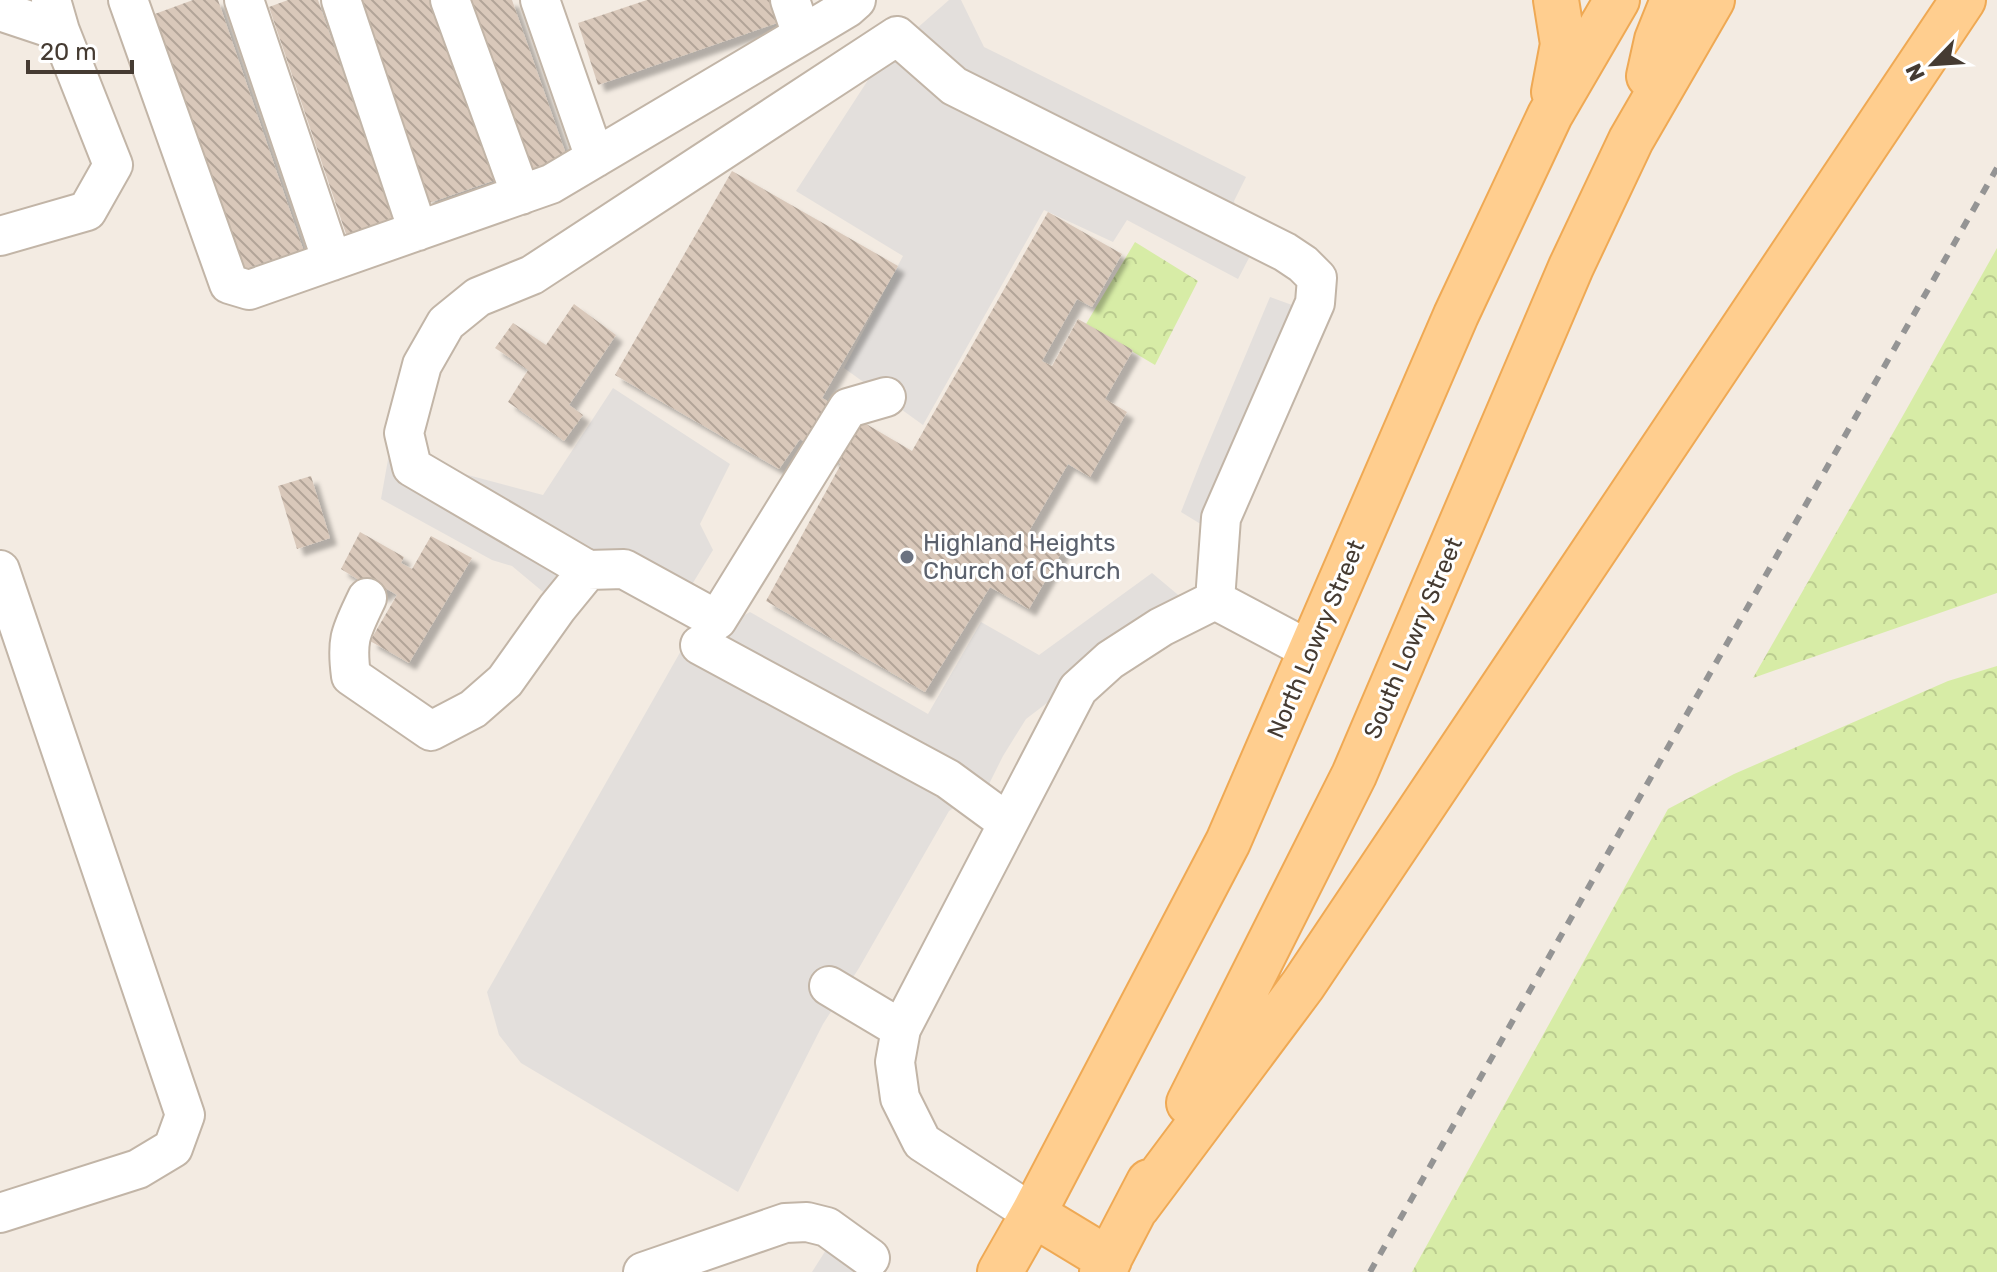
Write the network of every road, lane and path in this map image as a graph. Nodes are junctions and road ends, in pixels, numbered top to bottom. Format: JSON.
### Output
{"nodes":[{"id":1,"x":128,"y":0,"type":"edge"},
{"id":2,"x":244,"y":0,"type":"edge"},
{"id":3,"x":341,"y":0,"type":"edge"},
{"id":4,"x":450,"y":0,"type":"edge"},
{"id":5,"x":790,"y":0,"type":"edge"},
{"id":6,"x":856,"y":0,"type":"edge"},
{"id":7,"x":1556,"y":0,"type":"edge"},
{"id":8,"x":1617,"y":0,"type":"edge"},
{"id":9,"x":1673,"y":0,"type":"edge"},
{"id":10,"x":1712,"y":0,"type":"edge"},
{"id":11,"x":1963,"y":0,"type":"edge"},
{"id":12,"x":550,"y":3,"type":"edge"},
{"id":13,"x":0,"y":11,"type":"edge"},
{"id":14,"x":56,"y":16,"type":"edge"},
{"id":15,"x":802,"y":35,"type":"junction"},
{"id":16,"x":1550,"y":115,"type":"junction"},
{"id":17,"x":1631,"y":140,"type":"junction"},
{"id":18,"x":595,"y":158,"type":"junction"},
{"id":19,"x":521,"y":195,"type":"junction"},
{"id":20,"x":418,"y":231,"type":"junction"},
{"id":21,"x":0,"y":236,"type":"edge"},
{"id":22,"x":332,"y":261,"type":"junction"},
{"id":23,"x":886,"y":397,"type":"dead end"},
{"id":24,"x":0,"y":570,"type":"edge"},
{"id":25,"x":588,"y":570,"type":"junction"},
{"id":26,"x":367,"y":598,"type":"dead end"},
{"id":27,"x":1215,"y":600,"type":"junction"},
{"id":28,"x":700,"y":645,"type":"dead end"},
{"id":29,"x":1311,"y":651,"type":"junction"},
{"id":30,"x":1008,"y":823,"type":"junction"},
{"id":31,"x":829,"y":986,"type":"dead end"},
{"id":32,"x":901,"y":1029,"type":"junction"},
{"id":33,"x":1137,"y":1207,"type":"junction"},
{"id":34,"x":0,"y":1213,"type":"edge"},
{"id":35,"x":1033,"y":1214,"type":"junction"},
{"id":36,"x":870,"y":1258,"type":"dead end"},
{"id":37,"x":1105,"y":1266,"type":"edge"},
{"id":38,"x":643,"y":1272,"type":"edge"},
{"id":39,"x":1000,"y":1272,"type":"edge"}],
"edges":[{"from":1,"to":22,"type":"lane"},
{"from":2,"to":22,"type":"lane"},
{"from":3,"to":20,"type":"lane"},
{"from":4,"to":19,"type":"lane"},
{"from":5,"to":15,"type":"lane"},
{"from":6,"to":15,"type":"lane"},
{"from":7,"to":16,"type":"main road"},
{"from":8,"to":16,"type":"main road","name":"North Lowry Street"},
{"from":9,"to":17,"type":"main road"},
{"from":10,"to":17,"type":"main road","name":"South Lowry Street"},
{"from":11,"to":33,"type":"main road"},
{"from":12,"to":18,"type":"lane"},
{"from":13,"to":14,"type":"lane"},
{"from":14,"to":21,"type":"lane"},
{"from":15,"to":18,"type":"lane"},
{"from":16,"to":29,"type":"main road","name":"North Lowry Street"},
{"from":17,"to":33,"type":"main road","name":"South Lowry Street"},
{"from":18,"to":19,"type":"lane"},
{"from":19,"to":20,"type":"lane"},
{"from":20,"to":22,"type":"lane"},
{"from":23,"to":25,"type":"lane"},
{"from":24,"to":34,"type":"lane"},
{"from":25,"to":26,"type":"lane"},
{"from":25,"to":27,"type":"lane"},
{"from":27,"to":29,"type":"lane"},
{"from":27,"to":30,"type":"lane"},
{"from":28,"to":30,"type":"lane"},
{"from":29,"to":35,"type":"main road","name":"North Lowry Street"},
{"from":30,"to":32,"type":"lane"},
{"from":31,"to":32,"type":"lane"},
{"from":32,"to":35,"type":"lane"},
{"from":33,"to":37,"type":"main road","name":"South Lowry Street"},
{"from":35,"to":37,"type":"main road"},
{"from":35,"to":39,"type":"main road","name":"North Lowry Street"},
{"from":36,"to":38,"type":"lane"}]}
